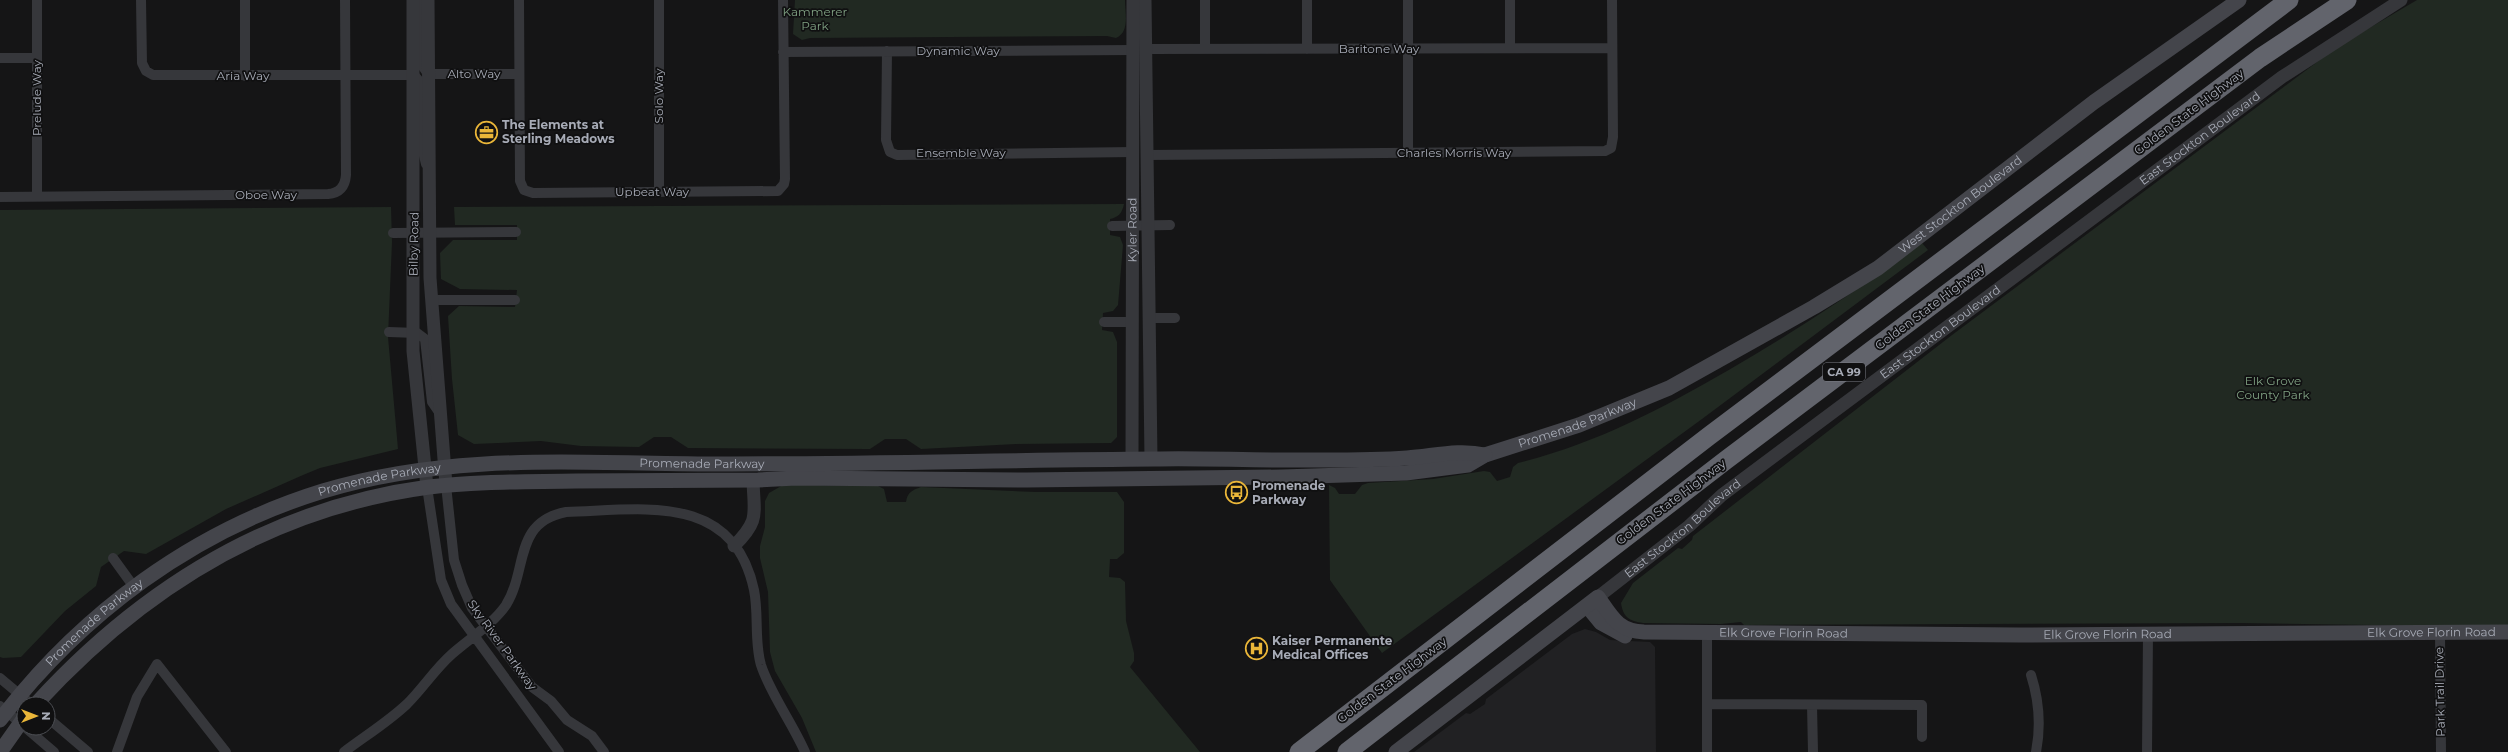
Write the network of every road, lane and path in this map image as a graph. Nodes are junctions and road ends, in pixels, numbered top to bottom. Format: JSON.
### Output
{"nodes":[{"id":1,"x":37,"y":0,"type":"edge"},
{"id":2,"x":141,"y":0,"type":"edge"},
{"id":3,"x":245,"y":0,"type":"edge"},
{"id":4,"x":345,"y":0,"type":"edge"},
{"id":5,"x":413,"y":0,"type":"edge"},
{"id":6,"x":419,"y":0,"type":"edge"},
{"id":7,"x":428,"y":0,"type":"edge"},
{"id":8,"x":519,"y":0,"type":"edge"},
{"id":9,"x":659,"y":0,"type":"edge"},
{"id":10,"x":783,"y":0,"type":"edge"},
{"id":11,"x":1134,"y":0,"type":"edge"},
{"id":12,"x":1139,"y":0,"type":"edge"},
{"id":13,"x":1145,"y":0,"type":"edge"},
{"id":14,"x":1205,"y":0,"type":"edge"},
{"id":15,"x":1307,"y":0,"type":"edge"},
{"id":16,"x":1408,"y":0,"type":"edge"},
{"id":17,"x":1510,"y":0,"type":"edge"},
{"id":18,"x":1612,"y":0,"type":"edge"},
{"id":19,"x":2239,"y":0,"type":"edge"},
{"id":20,"x":2289,"y":0,"type":"edge"},
{"id":21,"x":2347,"y":0,"type":"edge"},
{"id":22,"x":2401,"y":0,"type":"edge"},
{"id":23,"x":1510,"y":48,"type":"junction"},
{"id":24,"x":1612,"y":48,"type":"junction"},
{"id":25,"x":1205,"y":49,"type":"junction"},
{"id":26,"x":1307,"y":49,"type":"junction"},
{"id":27,"x":1409,"y":49,"type":"junction"},
{"id":28,"x":1140,"y":50,"type":"junction"},
{"id":29,"x":887,"y":51,"type":"junction"},
{"id":30,"x":783,"y":52,"type":"junction"},
{"id":31,"x":0,"y":58,"type":"edge"},
{"id":32,"x":37,"y":58,"type":"junction"},
{"id":33,"x":428,"y":74,"type":"junction"},
{"id":34,"x":519,"y":74,"type":"junction"},
{"id":35,"x":345,"y":75,"type":"junction"},
{"id":36,"x":414,"y":75,"type":"junction"},
{"id":37,"x":245,"y":76,"type":"junction"},
{"id":38,"x":1134,"y":152,"type":"junction"},
{"id":39,"x":1147,"y":153,"type":"junction"},
{"id":40,"x":1408,"y":154,"type":"junction"},
{"id":41,"x":429,"y":169,"type":"junction"},
{"id":42,"x":659,"y":192,"type":"junction"},
{"id":43,"x":37,"y":196,"type":"junction"},
{"id":44,"x":0,"y":197,"type":"edge"},
{"id":45,"x":1133,"y":225,"type":"junction"},
{"id":46,"x":1148,"y":225,"type":"junction"},
{"id":47,"x":1170,"y":225,"type":"dead end"},
{"id":48,"x":1112,"y":226,"type":"dead end"},
{"id":49,"x":415,"y":232,"type":"junction"},
{"id":50,"x":429,"y":232,"type":"junction"},
{"id":51,"x":516,"y":232,"type":"dead end"},
{"id":52,"x":393,"y":233,"type":"dead end"},
{"id":53,"x":431,"y":300,"type":"junction"},
{"id":54,"x":513,"y":300,"type":"dead end"},
{"id":55,"x":1150,"y":318,"type":"junction"},
{"id":56,"x":1176,"y":318,"type":"dead end"},
{"id":57,"x":1104,"y":322,"type":"dead end"},
{"id":58,"x":1131,"y":322,"type":"junction"},
{"id":59,"x":389,"y":332,"type":"dead end"},
{"id":60,"x":413,"y":332,"type":"junction"},
{"id":61,"x":1669,"y":388,"type":"joint"},
{"id":62,"x":1151,"y":410,"type":"junction"},
{"id":63,"x":441,"y":415,"type":"junction"},
{"id":64,"x":1485,"y":454,"type":"junction"},
{"id":65,"x":1412,"y":458,"type":"junction"},
{"id":66,"x":1132,"y":459,"type":"junction"},
{"id":67,"x":1151,"y":459,"type":"junction"},
{"id":68,"x":1344,"y":459,"type":"junction"},
{"id":69,"x":991,"y":460,"type":"junction"},
{"id":70,"x":894,"y":462,"type":"junction"},
{"id":71,"x":446,"y":465,"type":"junction"},
{"id":72,"x":425,"y":468,"type":"junction"},
{"id":73,"x":1349,"y":476,"type":"junction"},
{"id":74,"x":1282,"y":477,"type":"junction"},
{"id":75,"x":796,"y":478,"type":"junction"},
{"id":76,"x":896,"y":478,"type":"junction"},
{"id":77,"x":753,"y":480,"type":"junction"},
{"id":78,"x":446,"y":485,"type":"junction"},
{"id":79,"x":427,"y":487,"type":"junction"},
{"id":80,"x":734,"y":546,"type":"junction"},
{"id":81,"x":113,"y":558,"type":"dead end"},
{"id":82,"x":134,"y":587,"type":"junction"},
{"id":83,"x":1593,"y":602,"type":"junction"},
{"id":84,"x":486,"y":626,"type":"junction"},
{"id":85,"x":2440,"y":632,"type":"junction"},
{"id":86,"x":2508,"y":632,"type":"edge"},
{"id":87,"x":2148,"y":633,"type":"junction"},
{"id":88,"x":1707,"y":634,"type":"junction"},
{"id":89,"x":473,"y":636,"type":"junction"},
{"id":90,"x":2031,"y":675,"type":"dead end"},
{"id":91,"x":0,"y":678,"type":"edge"},
{"id":92,"x":20,"y":694,"type":"junction"},
{"id":93,"x":43,"y":696,"type":"edge"},
{"id":94,"x":1708,"y":704,"type":"junction"},
{"id":95,"x":1812,"y":705,"type":"junction"},
{"id":96,"x":2,"y":712,"type":"edge"},
{"id":97,"x":16,"y":720,"type":"edge"},
{"id":98,"x":56,"y":725,"type":"edge"},
{"id":99,"x":16,"y":733,"type":"edge"},
{"id":100,"x":37,"y":736,"type":"edge"},
{"id":101,"x":1922,"y":737,"type":"dead end"},
{"id":102,"x":0,"y":752,"type":"edge"},
{"id":103,"x":54,"y":752,"type":"edge"},
{"id":104,"x":88,"y":752,"type":"edge"},
{"id":105,"x":117,"y":752,"type":"edge"},
{"id":106,"x":226,"y":752,"type":"edge"},
{"id":107,"x":344,"y":752,"type":"edge"},
{"id":108,"x":559,"y":752,"type":"edge"},
{"id":109,"x":604,"y":752,"type":"edge"},
{"id":110,"x":805,"y":752,"type":"edge"},
{"id":111,"x":1299,"y":752,"type":"edge"},
{"id":112,"x":1347,"y":752,"type":"edge"},
{"id":113,"x":1396,"y":752,"type":"edge"},
{"id":114,"x":1707,"y":752,"type":"edge"},
{"id":115,"x":1813,"y":752,"type":"edge"},
{"id":116,"x":2036,"y":752,"type":"edge"},
{"id":117,"x":2147,"y":752,"type":"edge"},
{"id":118,"x":2441,"y":752,"type":"edge"}],
"edges":[{"from":1,"to":32,"type":"street","name":"Prelude Way"},
{"from":2,"to":37,"type":"street","name":"Aria Way"},
{"from":3,"to":37,"type":"street"},
{"from":4,"to":35,"type":"street","name":"Oboe Way"},
{"from":5,"to":36,"type":"street","name":"Bilby Road"},
{"from":6,"to":33,"type":"street"},
{"from":7,"to":33,"type":"street","name":"Bilby Road"},
{"from":8,"to":34,"type":"street","name":"Upbeat Way"},
{"from":9,"to":42,"type":"street","name":"Solo Way"},
{"from":10,"to":30,"type":"street","name":"Upbeat Way"},
{"from":11,"to":28,"type":"street","name":"Kyler Road"},
{"from":12,"to":28,"type":"street"},
{"from":13,"to":28,"type":"street","name":"Kyler Road"},
{"from":14,"to":25,"type":"street"},
{"from":15,"to":26,"type":"street"},
{"from":16,"to":27,"type":"street"},
{"from":17,"to":23,"type":"street"},
{"from":18,"to":24,"type":"street","name":"Charles Morris Way"},
{"from":19,"to":61,"type":"main road","name":"West Stockton Boulevard"},
{"from":20,"to":111,"type":"highway","name":"Golden State Highway","number":"CA 99"},
{"from":21,"to":112,"type":"highway","name":"Golden State Highway","number":"CA 99"},
{"from":22,"to":83,"type":"street","name":"East Stockton Boulevard"},
{"from":23,"to":24,"type":"street","name":"Baritone Way"},
{"from":23,"to":27,"type":"street","name":"Baritone Way"},
{"from":24,"to":40,"type":"street","name":"Charles Morris Way"},
{"from":25,"to":26,"type":"street","name":"Baritone Way"},
{"from":25,"to":28,"type":"street","name":"Baritone Way"},
{"from":26,"to":27,"type":"street","name":"Baritone Way"},
{"from":27,"to":40,"type":"street"},
{"from":28,"to":29,"type":"street","name":"Dynamic Way"},
{"from":28,"to":38,"type":"street","name":"Kyler Road"},
{"from":28,"to":39,"type":"street","name":"Kyler Road"},
{"from":29,"to":30,"type":"street","name":"Dynamic Way"},
{"from":29,"to":38,"type":"street","name":"Ensemble Way"},
{"from":30,"to":42,"type":"street","name":"Upbeat Way"},
{"from":31,"to":32,"type":"street"},
{"from":32,"to":43,"type":"street","name":"Prelude Way"},
{"from":33,"to":34,"type":"street","name":"Alto Way"},
{"from":33,"to":41,"type":"street","name":"Bilby Road"},
{"from":34,"to":42,"type":"street","name":"Upbeat Way"},
{"from":35,"to":36,"type":"street","name":"Aria Way"},
{"from":35,"to":37,"type":"street","name":"Aria Way"},
{"from":35,"to":43,"type":"street","name":"Oboe Way"},
{"from":36,"to":41,"type":"street"},
{"from":36,"to":49,"type":"street","name":"Bilby Road"},
{"from":38,"to":45,"type":"street","name":"Kyler Road"},
{"from":39,"to":40,"type":"street","name":"Charles Morris Way"},
{"from":39,"to":46,"type":"street","name":"Kyler Road"},
{"from":41,"to":50,"type":"street","name":"Bilby Road"},
{"from":43,"to":44,"type":"street","name":"Oboe Way"},
{"from":45,"to":46,"type":"street"},
{"from":45,"to":48,"type":"street"},
{"from":45,"to":58,"type":"street","name":"Kyler Road"},
{"from":46,"to":47,"type":"street"},
{"from":46,"to":55,"type":"street","name":"Kyler Road"},
{"from":49,"to":50,"type":"street"},
{"from":49,"to":52,"type":"street"},
{"from":49,"to":60,"type":"street","name":"Bilby Road"},
{"from":50,"to":51,"type":"street"},
{"from":50,"to":53,"type":"street","name":"Bilby Road"},
{"from":53,"to":54,"type":"street"},
{"from":53,"to":63,"type":"street","name":"Bilby Road"},
{"from":55,"to":56,"type":"street"},
{"from":55,"to":62,"type":"street","name":"Kyler Road"},
{"from":57,"to":58,"type":"street"},
{"from":58,"to":62,"type":"street"},
{"from":58,"to":66,"type":"street","name":"Kyler Road"},
{"from":59,"to":60,"type":"street"},
{"from":60,"to":63,"type":"street"},
{"from":60,"to":72,"type":"street","name":"Bilby Road"},
{"from":61,"to":64,"type":"main road","name":"Promenade Parkway"},
{"from":62,"to":67,"type":"street","name":"Kyler Road"},
{"from":63,"to":71,"type":"street","name":"Bilby Road"},
{"from":64,"to":65,"type":"main road","name":"Promenade Parkway"},
{"from":64,"to":73,"type":"main road","name":"Promenade Parkway"},
{"from":65,"to":68,"type":"main road","name":"Promenade Parkway"},
{"from":65,"to":73,"type":"main road"},
{"from":66,"to":67,"type":"main road","name":"Promenade Parkway"},
{"from":66,"to":69,"type":"main road","name":"Promenade Parkway"},
{"from":67,"to":68,"type":"main road","name":"Promenade Parkway"},
{"from":68,"to":74,"type":"main road"},
{"from":69,"to":70,"type":"main road","name":"Promenade Parkway"},
{"from":69,"to":76,"type":"main road"},
{"from":70,"to":71,"type":"main road","name":"Promenade Parkway"},
{"from":70,"to":75,"type":"main road"},
{"from":71,"to":72,"type":"main road","name":"Promenade Parkway"},
{"from":71,"to":78,"type":"street","name":"Bilby Road"},
{"from":72,"to":79,"type":"street","name":"Bilby Road"},
{"from":72,"to":82,"type":"main road","name":"Promenade Parkway"},
{"from":73,"to":74,"type":"main road","name":"Promenade Parkway"},
{"from":74,"to":76,"type":"main road","name":"Promenade Parkway"},
{"from":75,"to":76,"type":"main road","name":"Promenade Parkway"},
{"from":75,"to":77,"type":"main road","name":"Promenade Parkway"},
{"from":77,"to":78,"type":"main road","name":"Promenade Parkway"},
{"from":77,"to":80,"type":"street"},
{"from":78,"to":79,"type":"main road","name":"Promenade Parkway"},
{"from":78,"to":84,"type":"street","name":"Sky River Parkway"},
{"from":79,"to":89,"type":"street","name":"Sky River Parkway"},
{"from":79,"to":93,"type":"main road","name":"Promenade Parkway"},
{"from":80,"to":84,"type":"street"},
{"from":80,"to":110,"type":"street"},
{"from":81,"to":82,"type":"street"},
{"from":82,"to":92,"type":"main road","name":"Promenade Parkway"},
{"from":83,"to":88,"type":"main road","name":"Elk Grove Florin Road"},
{"from":83,"to":113,"type":"main road","name":"East Stockton Boulevard"},
{"from":84,"to":89,"type":"street"},
{"from":84,"to":109,"type":"street","name":"Sky River Parkway"},
{"from":85,"to":86,"type":"main road","name":"Elk Grove Florin Road"},
{"from":85,"to":87,"type":"main road","name":"Elk Grove Florin Road"},
{"from":85,"to":118,"type":"street","name":"Park Trail Drive"},
{"from":87,"to":88,"type":"main road","name":"Elk Grove Florin Road"},
{"from":87,"to":117,"type":"street"},
{"from":88,"to":94,"type":"street"},
{"from":89,"to":107,"type":"street"},
{"from":89,"to":108,"type":"street","name":"Sky River Parkway"},
{"from":90,"to":116,"type":"street"},
{"from":91,"to":92,"type":"street"},
{"from":92,"to":96,"type":"main road","name":"Promenade Parkway"},
{"from":94,"to":95,"type":"street"},
{"from":94,"to":114,"type":"street"},
{"from":95,"to":101,"type":"street"},
{"from":95,"to":115,"type":"street"},
{"from":96,"to":97,"type":"street"},
{"from":98,"to":104,"type":"street"},
{"from":99,"to":102,"type":"main road"},
{"from":100,"to":103,"type":"street"},
{"from":105,"to":106,"type":"street"}]}
